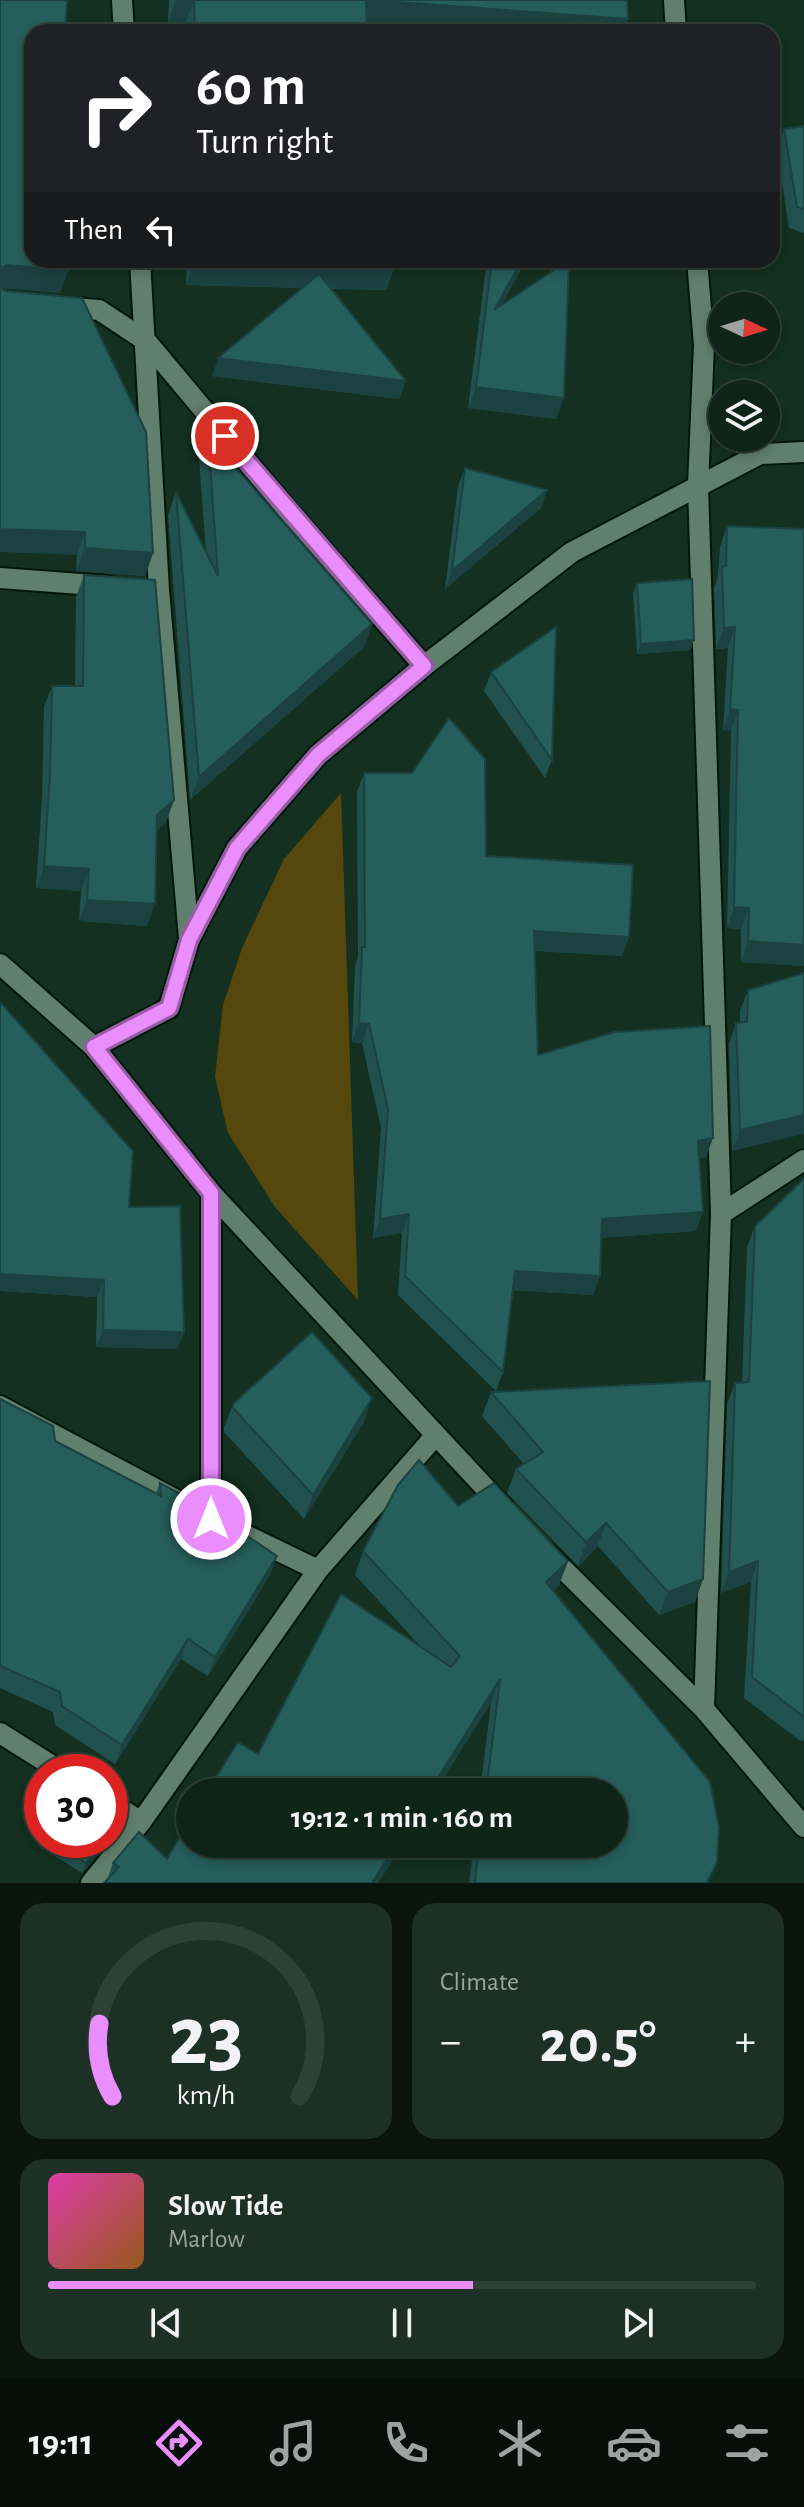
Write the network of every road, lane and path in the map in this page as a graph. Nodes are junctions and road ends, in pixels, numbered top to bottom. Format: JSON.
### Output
{"nodes":[{"id":1,"x":122,"y":0,"type":"edge"},
{"id":2,"x":674,"y":0,"type":"edge"},
{"id":3,"x":124,"y":24,"type":"edge"},
{"id":4,"x":676,"y":24,"type":"edge"},
{"id":5,"x":141,"y":268,"type":"edge"},
{"id":6,"x":698,"y":268,"type":"edge"},
{"id":7,"x":42,"y":305,"type":"edge"},
{"id":8,"x":146,"y":341,"type":"junction"},
{"id":9,"x":804,"y":452,"type":"edge"},
{"id":10,"x":698,"y":486,"type":"junction"},
{"id":11,"x":0,"y":578,"type":"edge"},
{"id":12,"x":143,"y":589,"type":"junction"},
{"id":13,"x":424,"y":666,"type":"junction"},
{"id":14,"x":189,"y":940,"type":"junction"},
{"id":15,"x":0,"y":964,"type":"edge"},
{"id":16,"x":94,"y":1047,"type":"junction"},
{"id":17,"x":804,"y":1160,"type":"edge"},
{"id":18,"x":211,"y":1193,"type":"junction"},
{"id":19,"x":721,"y":1214,"type":"junction"},
{"id":20,"x":0,"y":1406,"type":"edge"},
{"id":21,"x":435,"y":1436,"type":"junction"},
{"id":22,"x":211,"y":1519,"type":"junction"},
{"id":23,"x":517,"y":1522,"type":"edge"},
{"id":24,"x":537,"y":1543,"type":"edge"},
{"id":25,"x":318,"y":1570,"type":"junction"},
{"id":26,"x":704,"y":1709,"type":"junction"},
{"id":27,"x":0,"y":1733,"type":"edge"},
{"id":28,"x":33,"y":1754,"type":"edge"},
{"id":29,"x":128,"y":1814,"type":"edge"},
{"id":30,"x":141,"y":1822,"type":"junction"},
{"id":31,"x":804,"y":1827,"type":"edge"},
{"id":32,"x":91,"y":1883,"type":"edge"}],
"edges":[{"from":1,"to":3,"type":"street"},
{"from":2,"to":4,"type":"street"},
{"from":5,"to":8,"type":"street"},
{"from":6,"to":10,"type":"street"},
{"from":7,"to":8,"type":"street"},
{"from":8,"to":12,"type":"street"},
{"from":8,"to":13,"type":"street"},
{"from":9,"to":10,"type":"street"},
{"from":10,"to":13,"type":"street"},
{"from":10,"to":19,"type":"street"},
{"from":11,"to":12,"type":"street"},
{"from":12,"to":14,"type":"street"},
{"from":13,"to":14,"type":"street"},
{"from":14,"to":16,"type":"street"},
{"from":15,"to":16,"type":"street"},
{"from":16,"to":18,"type":"street"},
{"from":17,"to":19,"type":"street"},
{"from":18,"to":21,"type":"street"},
{"from":18,"to":22,"type":"street"},
{"from":19,"to":26,"type":"street"},
{"from":20,"to":22,"type":"street"},
{"from":21,"to":23,"type":"street"},
{"from":21,"to":25,"type":"street"},
{"from":22,"to":25,"type":"street"},
{"from":24,"to":26,"type":"street"},
{"from":25,"to":30,"type":"street"},
{"from":26,"to":31,"type":"street"},
{"from":27,"to":28,"type":"street"},
{"from":29,"to":30,"type":"street"},
{"from":30,"to":32,"type":"street"}]}
